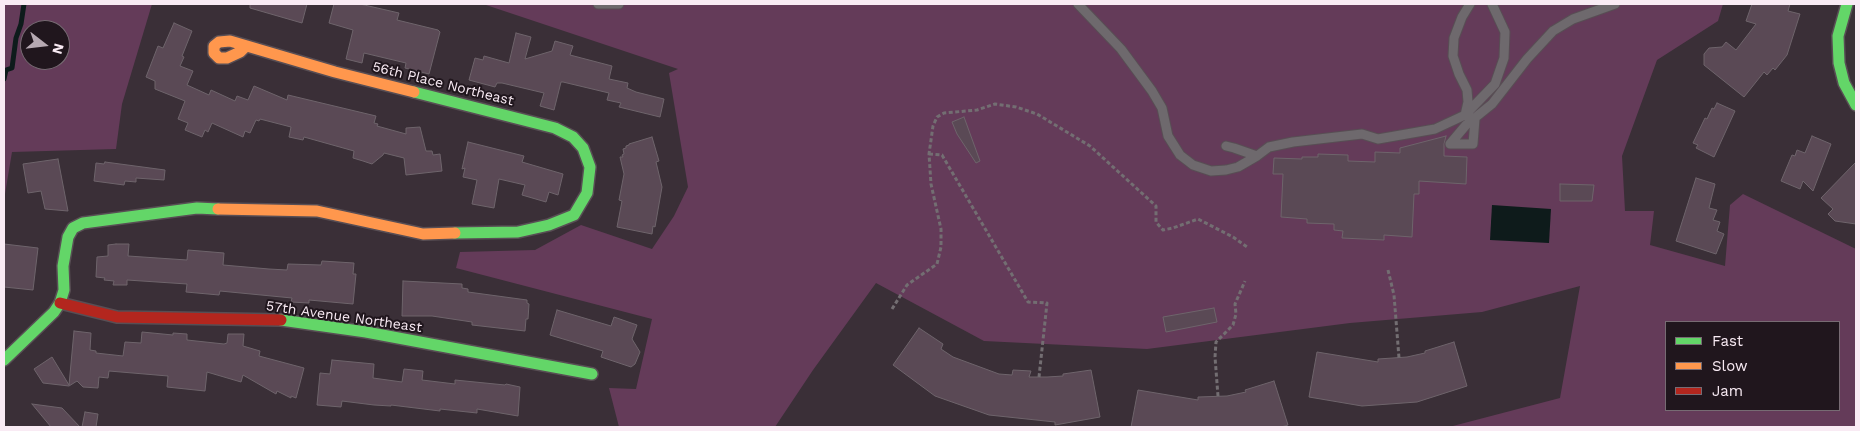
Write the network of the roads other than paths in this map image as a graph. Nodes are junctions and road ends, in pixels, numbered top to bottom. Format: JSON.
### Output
{"nodes":[{"id":1,"x":598,"y":4,"type":"edge"},
{"id":2,"x":618,"y":4,"type":"edge"},
{"id":3,"x":1078,"y":4,"type":"edge"},
{"id":4,"x":1470,"y":4,"type":"edge"},
{"id":5,"x":1492,"y":4,"type":"edge"},
{"id":6,"x":1615,"y":4,"type":"edge"},
{"id":7,"x":1847,"y":4,"type":"edge"},
{"id":8,"x":246,"y":46,"type":"dead end"},
{"id":9,"x":1856,"y":105,"type":"edge"},
{"id":10,"x":1466,"y":115,"type":"junction"},
{"id":11,"x":1226,"y":146,"type":"dead end"},
{"id":12,"x":1256,"y":156,"type":"junction"},
{"id":13,"x":60,"y":303,"type":"junction"},
{"id":14,"x":4,"y":360,"type":"edge"},
{"id":15,"x":592,"y":374,"type":"dead end"}],
"edges":[{"from":1,"to":2,"type":"lane"},
{"from":3,"to":12,"type":"lane"},
{"from":4,"to":10,"type":"lane"},
{"from":5,"to":10,"type":"lane"},
{"from":6,"to":10,"type":"lane"},
{"from":7,"to":9,"type":"street"},
{"from":8,"to":13,"type":"street","name":"56th Place Northeast"},
{"from":10,"to":12,"type":"lane"},
{"from":11,"to":12,"type":"lane"},
{"from":13,"to":14,"type":"street"},
{"from":13,"to":15,"type":"street","name":"57th Avenue Northeast"}]}
